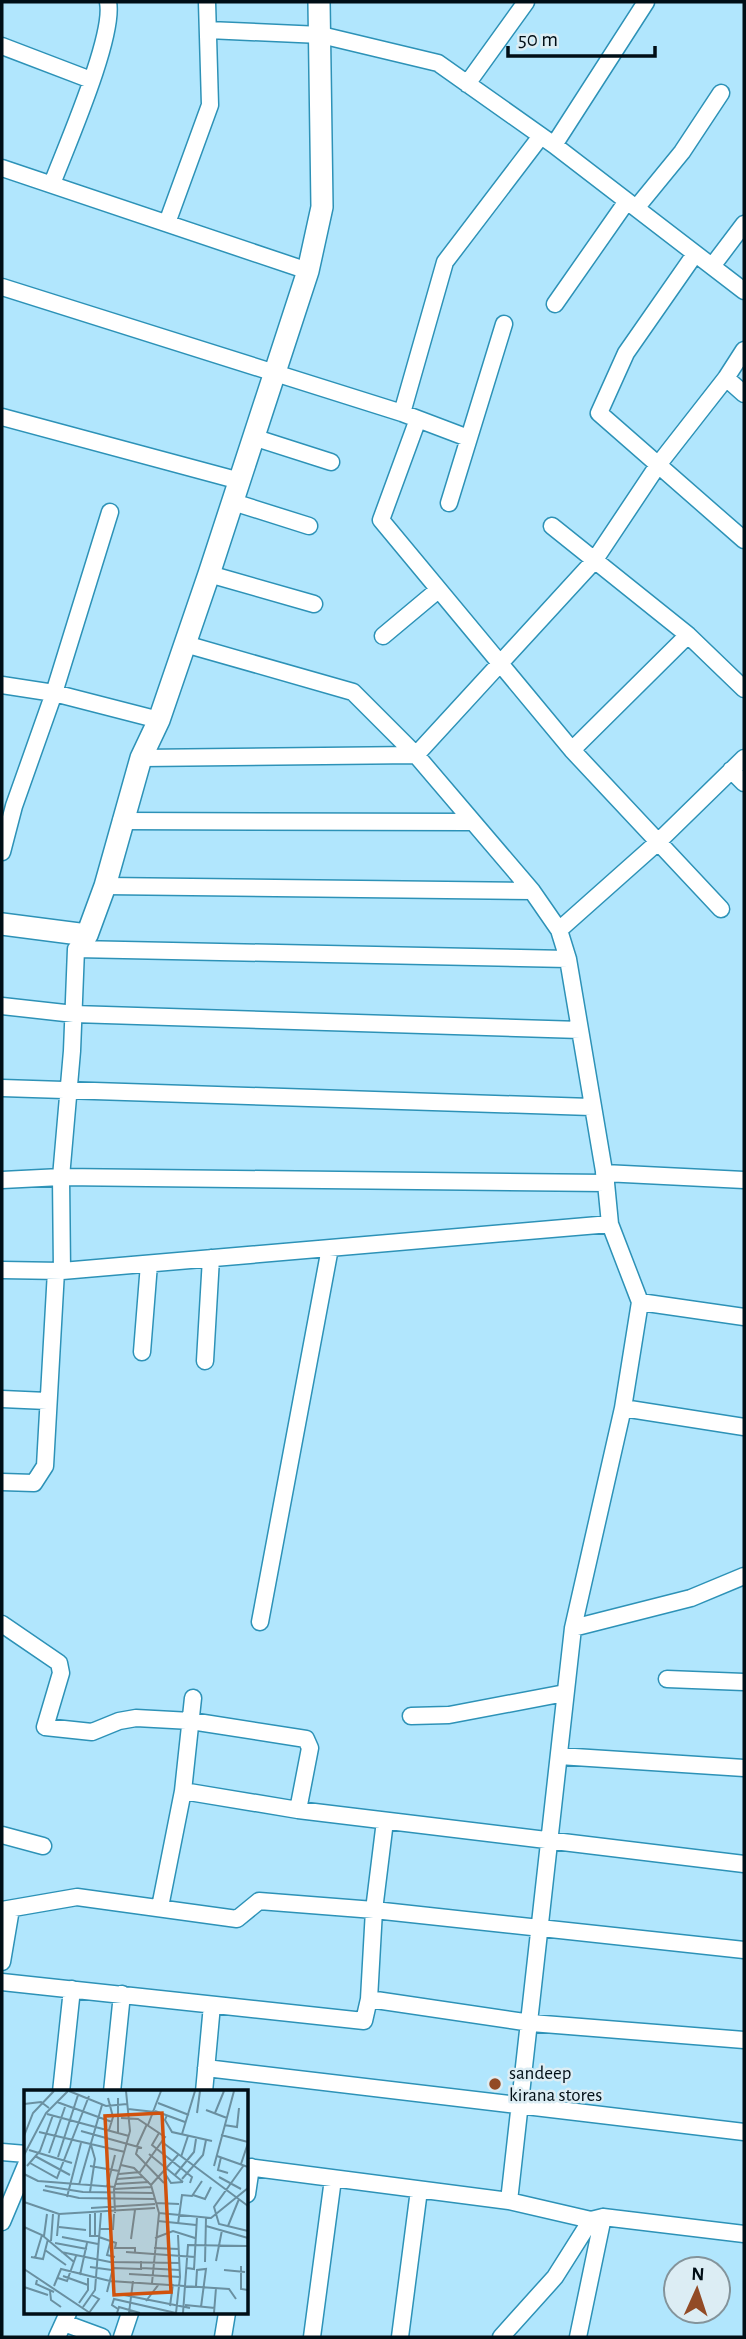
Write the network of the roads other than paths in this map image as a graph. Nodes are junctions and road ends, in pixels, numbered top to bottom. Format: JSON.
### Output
{"nodes":[{"id":1,"x":108,"y":2,"type":"edge"},
{"id":2,"x":207,"y":2,"type":"edge"},
{"id":3,"x":318,"y":2,"type":"edge"},
{"id":4,"x":526,"y":2,"type":"edge"},
{"id":5,"x":646,"y":2,"type":"edge"},
{"id":6,"x":208,"y":30,"type":"junction"},
{"id":7,"x":321,"y":35,"type":"junction"},
{"id":8,"x":2,"y":46,"type":"edge"},
{"id":9,"x":91,"y":80,"type":"junction"},
{"id":10,"x":467,"y":84,"type":"junction"},
{"id":11,"x":721,"y":93,"type":"dead end"},
{"id":12,"x":548,"y":141,"type":"junction"},
{"id":13,"x":2,"y":168,"type":"edge"},
{"id":14,"x":52,"y":184,"type":"junction"},
{"id":15,"x":632,"y":204,"type":"junction"},
{"id":16,"x":167,"y":223,"type":"junction"},
{"id":17,"x":744,"y":223,"type":"edge"},
{"id":18,"x":695,"y":254,"type":"junction"},
{"id":19,"x":713,"y":265,"type":"junction"},
{"id":20,"x":308,"y":271,"type":"junction"},
{"id":21,"x":2,"y":287,"type":"edge"},
{"id":22,"x":744,"y":291,"type":"edge"},
{"id":23,"x":555,"y":304,"type":"dead end"},
{"id":24,"x":504,"y":324,"type":"dead end"},
{"id":25,"x":744,"y":350,"type":"edge"},
{"id":26,"x":274,"y":372,"type":"junction"},
{"id":27,"x":726,"y":378,"type":"junction"},
{"id":28,"x":744,"y":394,"type":"edge"},
{"id":29,"x":402,"y":413,"type":"junction"},
{"id":30,"x":2,"y":416,"type":"edge"},
{"id":31,"x":418,"y":419,"type":"junction"},
{"id":32,"x":253,"y":437,"type":"junction"},
{"id":33,"x":468,"y":438,"type":"junction"},
{"id":34,"x":331,"y":462,"type":"dead end"},
{"id":35,"x":657,"y":465,"type":"junction"},
{"id":36,"x":240,"y":481,"type":"junction"},
{"id":37,"x":233,"y":502,"type":"junction"},
{"id":38,"x":449,"y":503,"type":"dead end"},
{"id":39,"x":110,"y":512,"type":"dead end"},
{"id":40,"x":309,"y":526,"type":"dead end"},
{"id":41,"x":552,"y":526,"type":"dead end"},
{"id":42,"x":744,"y":540,"type":"edge"},
{"id":43,"x":594,"y":561,"type":"junction"},
{"id":44,"x":209,"y":574,"type":"junction"},
{"id":45,"x":438,"y":590,"type":"junction"},
{"id":46,"x":314,"y":604,"type":"dead end"},
{"id":47,"x":688,"y":635,"type":"junction"},
{"id":48,"x":383,"y":636,"type":"dead end"},
{"id":49,"x":185,"y":644,"type":"junction"},
{"id":50,"x":499,"y":664,"type":"junction"},
{"id":51,"x":2,"y":685,"type":"edge"},
{"id":52,"x":744,"y":689,"type":"edge"},
{"id":53,"x":54,"y":693,"type":"junction"},
{"id":54,"x":159,"y":720,"type":"junction"},
{"id":55,"x":572,"y":750,"type":"junction"},
{"id":56,"x":416,"y":755,"type":"junction"},
{"id":57,"x":141,"y":758,"type":"junction"},
{"id":58,"x":744,"y":758,"type":"edge"},
{"id":59,"x":732,"y":770,"type":"junction"},
{"id":60,"x":744,"y":783,"type":"edge"},
{"id":61,"x":8,"y":805,"type":"edge"},
{"id":62,"x":121,"y":821,"type":"junction"},
{"id":63,"x":471,"y":822,"type":"junction"},
{"id":64,"x":658,"y":842,"type":"junction"},
{"id":65,"x":2,"y":852,"type":"edge"},
{"id":66,"x":105,"y":886,"type":"junction"},
{"id":67,"x":532,"y":891,"type":"junction"},
{"id":68,"x":721,"y":909,"type":"dead end"},
{"id":69,"x":2,"y":924,"type":"edge"},
{"id":70,"x":559,"y":930,"type":"junction"},
{"id":71,"x":81,"y":942,"type":"junction"},
{"id":72,"x":568,"y":959,"type":"junction"},
{"id":73,"x":2,"y":1006,"type":"edge"},
{"id":74,"x":74,"y":1014,"type":"junction"},
{"id":75,"x":580,"y":1030,"type":"junction"},
{"id":76,"x":2,"y":1088,"type":"edge"},
{"id":77,"x":68,"y":1091,"type":"junction"},
{"id":78,"x":592,"y":1107,"type":"junction"},
{"id":79,"x":61,"y":1177,"type":"junction"},
{"id":80,"x":605,"y":1178,"type":"junction"},
{"id":81,"x":2,"y":1180,"type":"edge"},
{"id":82,"x":744,"y":1180,"type":"edge"},
{"id":83,"x":610,"y":1224,"type":"junction"},
{"id":84,"x":330,"y":1248,"type":"junction"},
{"id":85,"x":211,"y":1258,"type":"junction"},
{"id":86,"x":149,"y":1264,"type":"junction"},
{"id":87,"x":2,"y":1270,"type":"edge"},
{"id":88,"x":59,"y":1271,"type":"junction"},
{"id":89,"x":640,"y":1302,"type":"junction"},
{"id":90,"x":744,"y":1317,"type":"edge"},
{"id":91,"x":142,"y":1352,"type":"dead end"},
{"id":92,"x":205,"y":1361,"type":"dead end"},
{"id":93,"x":2,"y":1399,"type":"edge"},
{"id":94,"x":47,"y":1401,"type":"junction"},
{"id":95,"x":623,"y":1408,"type":"junction"},
{"id":96,"x":744,"y":1427,"type":"edge"},
{"id":97,"x":2,"y":1482,"type":"edge"},
{"id":98,"x":744,"y":1576,"type":"edge"},
{"id":99,"x":260,"y":1622,"type":"dead end"},
{"id":100,"x":2,"y":1624,"type":"edge"},
{"id":101,"x":573,"y":1628,"type":"junction"},
{"id":102,"x":667,"y":1679,"type":"dead end"},
{"id":103,"x":744,"y":1682,"type":"edge"},
{"id":104,"x":565,"y":1693,"type":"junction"},
{"id":105,"x":193,"y":1699,"type":"dead end"},
{"id":106,"x":411,"y":1716,"type":"dead end"},
{"id":107,"x":191,"y":1721,"type":"junction"},
{"id":108,"x":559,"y":1756,"type":"junction"},
{"id":109,"x":744,"y":1768,"type":"edge"},
{"id":110,"x":183,"y":1791,"type":"junction"},
{"id":111,"x":298,"y":1810,"type":"junction"},
{"id":112,"x":386,"y":1821,"type":"junction"},
{"id":113,"x":2,"y":1835,"type":"edge"},
{"id":114,"x":551,"y":1842,"type":"junction"},
{"id":115,"x":44,"y":1846,"type":"dead end"},
{"id":116,"x":744,"y":1864,"type":"edge"},
{"id":117,"x":160,"y":1907,"type":"junction"},
{"id":118,"x":6,"y":1910,"type":"edge"},
{"id":119,"x":374,"y":1910,"type":"junction"},
{"id":120,"x":539,"y":1929,"type":"junction"},
{"id":121,"x":744,"y":1950,"type":"edge"},
{"id":122,"x":2,"y":1962,"type":"edge"},
{"id":123,"x":2,"y":1982,"type":"edge"},
{"id":124,"x":72,"y":1989,"type":"junction"},
{"id":125,"x":122,"y":1994,"type":"junction"},
{"id":126,"x":369,"y":1999,"type":"junction"},
{"id":127,"x":212,"y":2006,"type":"junction"},
{"id":128,"x":531,"y":2023,"type":"junction"},
{"id":129,"x":744,"y":2040,"type":"edge"},
{"id":130,"x":206,"y":2068,"type":"junction"},
{"id":131,"x":61,"y":2090,"type":"edge"},
{"id":132,"x":112,"y":2090,"type":"edge"},
{"id":133,"x":204,"y":2090,"type":"edge"},
{"id":134,"x":521,"y":2105,"type":"junction"},
{"id":135,"x":744,"y":2132,"type":"edge"},
{"id":136,"x":2,"y":2152,"type":"edge"},
{"id":137,"x":24,"y":2154,"type":"edge"},
{"id":138,"x":249,"y":2167,"type":"edge"},
{"id":139,"x":24,"y":2170,"type":"edge"},
{"id":140,"x":333,"y":2179,"type":"junction"},
{"id":141,"x":419,"y":2190,"type":"junction"},
{"id":142,"x":509,"y":2201,"type":"junction"},
{"id":143,"x":597,"y":2219,"type":"junction"},
{"id":144,"x":2,"y":2222,"type":"edge"},
{"id":145,"x":744,"y":2234,"type":"edge"},
{"id":146,"x":130,"y":2314,"type":"edge"},
{"id":147,"x":227,"y":2314,"type":"edge"},
{"id":148,"x":63,"y":2325,"type":"edge"},
{"id":149,"x":102,"y":2337,"type":"edge"},
{"id":150,"x":122,"y":2337,"type":"edge"},
{"id":151,"x":223,"y":2337,"type":"edge"},
{"id":152,"x":312,"y":2337,"type":"edge"},
{"id":153,"x":400,"y":2337,"type":"edge"},
{"id":154,"x":500,"y":2337,"type":"edge"},
{"id":155,"x":578,"y":2337,"type":"edge"}],
"edges":[{"from":1,"to":9,"type":"street"},
{"from":2,"to":6,"type":"street"},
{"from":3,"to":7,"type":"street"},
{"from":4,"to":10,"type":"street"},
{"from":5,"to":12,"type":"street"},
{"from":6,"to":7,"type":"street"},
{"from":6,"to":16,"type":"street"},
{"from":7,"to":10,"type":"street"},
{"from":7,"to":20,"type":"street"},
{"from":8,"to":9,"type":"street"},
{"from":9,"to":14,"type":"street"},
{"from":10,"to":12,"type":"street"},
{"from":11,"to":15,"type":"street"},
{"from":12,"to":15,"type":"street"},
{"from":12,"to":29,"type":"street"},
{"from":13,"to":14,"type":"street"},
{"from":14,"to":16,"type":"street"},
{"from":15,"to":18,"type":"street"},
{"from":15,"to":23,"type":"street"},
{"from":16,"to":20,"type":"street"},
{"from":17,"to":19,"type":"street"},
{"from":18,"to":19,"type":"street"},
{"from":18,"to":35,"type":"street"},
{"from":19,"to":22,"type":"street"},
{"from":20,"to":26,"type":"street"},
{"from":21,"to":26,"type":"street"},
{"from":24,"to":33,"type":"street"},
{"from":25,"to":27,"type":"street"},
{"from":26,"to":29,"type":"street"},
{"from":26,"to":32,"type":"street"},
{"from":27,"to":28,"type":"street"},
{"from":27,"to":35,"type":"street"},
{"from":29,"to":31,"type":"street"},
{"from":30,"to":36,"type":"street"},
{"from":31,"to":33,"type":"street"},
{"from":31,"to":45,"type":"street"},
{"from":32,"to":34,"type":"street"},
{"from":32,"to":36,"type":"street"},
{"from":33,"to":38,"type":"street"},
{"from":35,"to":42,"type":"street"},
{"from":35,"to":43,"type":"street"},
{"from":36,"to":37,"type":"street"},
{"from":37,"to":40,"type":"street"},
{"from":37,"to":44,"type":"street"},
{"from":39,"to":53,"type":"street"},
{"from":41,"to":43,"type":"street"},
{"from":43,"to":47,"type":"street"},
{"from":43,"to":50,"type":"street"},
{"from":44,"to":46,"type":"street"},
{"from":44,"to":49,"type":"street"},
{"from":45,"to":48,"type":"street"},
{"from":45,"to":50,"type":"street"},
{"from":47,"to":52,"type":"street"},
{"from":47,"to":55,"type":"street"},
{"from":49,"to":54,"type":"street"},
{"from":49,"to":56,"type":"street"},
{"from":50,"to":55,"type":"street"},
{"from":50,"to":56,"type":"street"},
{"from":51,"to":53,"type":"street"},
{"from":53,"to":54,"type":"street"},
{"from":53,"to":61,"type":"street"},
{"from":54,"to":57,"type":"street"},
{"from":55,"to":64,"type":"street"},
{"from":56,"to":57,"type":"street"},
{"from":56,"to":63,"type":"street"},
{"from":57,"to":62,"type":"street"},
{"from":58,"to":59,"type":"street"},
{"from":59,"to":60,"type":"street"},
{"from":59,"to":64,"type":"street"},
{"from":61,"to":65,"type":"street"},
{"from":62,"to":63,"type":"street"},
{"from":62,"to":66,"type":"street"},
{"from":63,"to":67,"type":"street"},
{"from":64,"to":68,"type":"street"},
{"from":64,"to":70,"type":"street"},
{"from":66,"to":67,"type":"street"},
{"from":66,"to":71,"type":"street"},
{"from":67,"to":70,"type":"street"},
{"from":69,"to":71,"type":"street"},
{"from":70,"to":72,"type":"street"},
{"from":71,"to":72,"type":"street"},
{"from":71,"to":74,"type":"street"},
{"from":72,"to":75,"type":"street"},
{"from":73,"to":74,"type":"street"},
{"from":74,"to":75,"type":"street"},
{"from":74,"to":77,"type":"street"},
{"from":75,"to":78,"type":"street"},
{"from":76,"to":77,"type":"street"},
{"from":77,"to":78,"type":"street"},
{"from":77,"to":79,"type":"street"},
{"from":78,"to":80,"type":"street"},
{"from":79,"to":80,"type":"street"},
{"from":79,"to":81,"type":"street"},
{"from":79,"to":88,"type":"street"},
{"from":80,"to":82,"type":"street"},
{"from":80,"to":83,"type":"street"},
{"from":83,"to":84,"type":"street"},
{"from":83,"to":89,"type":"street"},
{"from":84,"to":85,"type":"street"},
{"from":84,"to":99,"type":"street"},
{"from":85,"to":86,"type":"street"},
{"from":85,"to":92,"type":"street"},
{"from":86,"to":88,"type":"street"},
{"from":86,"to":91,"type":"street"},
{"from":87,"to":88,"type":"street"},
{"from":88,"to":94,"type":"street"},
{"from":89,"to":90,"type":"street"},
{"from":89,"to":95,"type":"street"},
{"from":93,"to":94,"type":"street"},
{"from":94,"to":97,"type":"street"},
{"from":95,"to":96,"type":"street"},
{"from":95,"to":101,"type":"street"},
{"from":98,"to":101,"type":"street"},
{"from":100,"to":107,"type":"street"},
{"from":101,"to":104,"type":"street"},
{"from":102,"to":103,"type":"street"},
{"from":104,"to":106,"type":"street"},
{"from":104,"to":108,"type":"street"},
{"from":105,"to":107,"type":"street"},
{"from":107,"to":110,"type":"street"},
{"from":107,"to":111,"type":"street"},
{"from":108,"to":109,"type":"street"},
{"from":108,"to":114,"type":"street"},
{"from":110,"to":111,"type":"street"},
{"from":110,"to":117,"type":"street"},
{"from":111,"to":112,"type":"street"},
{"from":112,"to":114,"type":"street"},
{"from":112,"to":119,"type":"street"},
{"from":113,"to":115,"type":"street"},
{"from":114,"to":116,"type":"street"},
{"from":114,"to":120,"type":"street"},
{"from":117,"to":118,"type":"street"},
{"from":117,"to":119,"type":"street"},
{"from":118,"to":122,"type":"street"},
{"from":119,"to":120,"type":"street"},
{"from":119,"to":126,"type":"street"},
{"from":120,"to":121,"type":"street"},
{"from":120,"to":128,"type":"street"},
{"from":123,"to":124,"type":"street"},
{"from":124,"to":125,"type":"street"},
{"from":124,"to":131,"type":"street"},
{"from":125,"to":127,"type":"street"},
{"from":125,"to":132,"type":"street"},
{"from":126,"to":127,"type":"street"},
{"from":126,"to":128,"type":"street"},
{"from":127,"to":130,"type":"street"},
{"from":128,"to":129,"type":"street"},
{"from":128,"to":134,"type":"street"},
{"from":130,"to":133,"type":"street"},
{"from":130,"to":134,"type":"street"},
{"from":134,"to":135,"type":"street"},
{"from":134,"to":142,"type":"street"},
{"from":136,"to":137,"type":"street"},
{"from":138,"to":140,"type":"street"},
{"from":139,"to":144,"type":"street"},
{"from":140,"to":141,"type":"street"},
{"from":140,"to":152,"type":"street"},
{"from":141,"to":142,"type":"street"},
{"from":141,"to":153,"type":"street"},
{"from":142,"to":143,"type":"street"},
{"from":143,"to":145,"type":"street"},
{"from":143,"to":154,"type":"street"},
{"from":143,"to":155,"type":"street"},
{"from":146,"to":150,"type":"street"},
{"from":147,"to":151,"type":"street"},
{"from":148,"to":149,"type":"street"}]}
